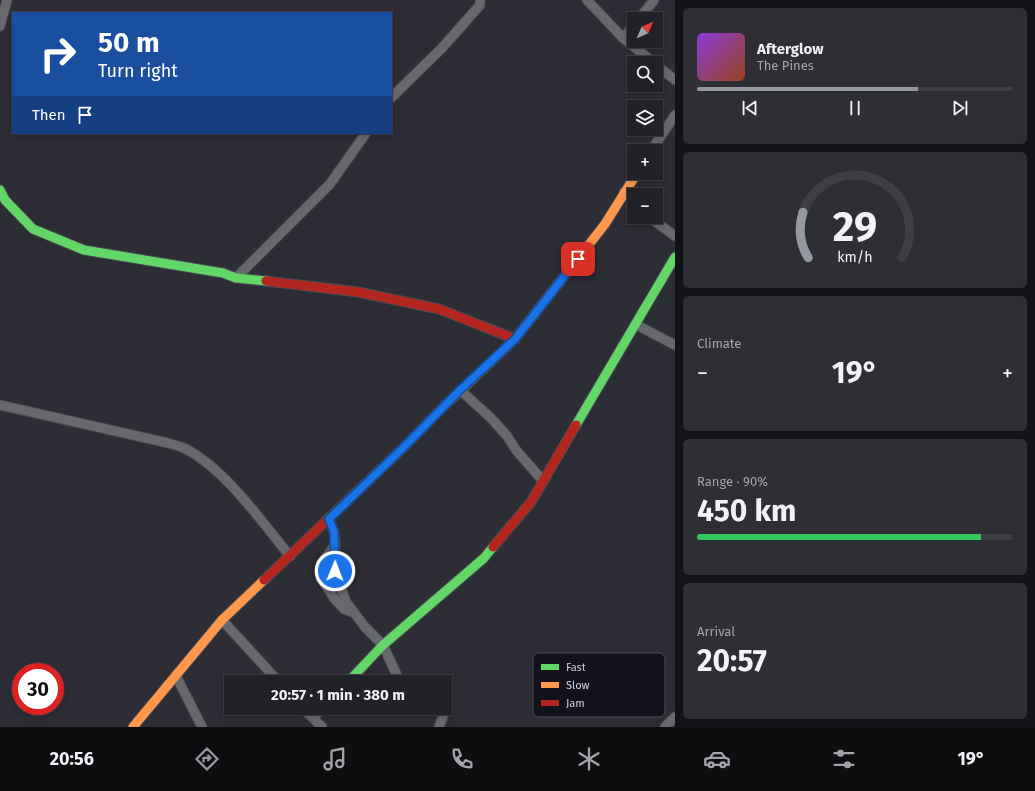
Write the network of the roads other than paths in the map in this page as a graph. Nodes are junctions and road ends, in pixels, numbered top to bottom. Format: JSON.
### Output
{"nodes":[{"id":1,"x":6,"y":0,"type":"edge"},
{"id":2,"x":587,"y":0,"type":"edge"},
{"id":3,"x":654,"y":0,"type":"edge"},
{"id":4,"x":482,"y":2,"type":"edge"},
{"id":5,"x":645,"y":12,"type":"edge"},
{"id":6,"x":0,"y":26,"type":"edge"},
{"id":7,"x":627,"y":33,"type":"edge"},
{"id":8,"x":623,"y":38,"type":"junction"},
{"id":9,"x":645,"y":56,"type":"edge"},
{"id":10,"x":663,"y":70,"type":"edge"},
{"id":11,"x":675,"y":80,"type":"edge"},
{"id":12,"x":392,"y":97,"type":"edge"},
{"id":13,"x":675,"y":115,"type":"edge"},
{"id":14,"x":365,"y":134,"type":"edge"},
{"id":15,"x":656,"y":144,"type":"edge"},
{"id":16,"x":632,"y":180,"type":"edge"},
{"id":17,"x":0,"y":190,"type":"edge"},
{"id":18,"x":624,"y":192,"type":"junction"},
{"id":19,"x":627,"y":196,"type":"edge"},
{"id":20,"x":659,"y":224,"type":"edge"},
{"id":21,"x":675,"y":236,"type":"edge"},
{"id":22,"x":675,"y":257,"type":"edge"},
{"id":23,"x":236,"y":278,"type":"junction"},
{"id":24,"x":635,"y":324,"type":"junction"},
{"id":25,"x":515,"y":339,"type":"junction"},
{"id":26,"x":675,"y":345,"type":"edge"},
{"id":27,"x":460,"y":390,"type":"junction"},
{"id":28,"x":0,"y":405,"type":"edge"},
{"id":29,"x":542,"y":481,"type":"junction"},
{"id":30,"x":329,"y":519,"type":"junction"},
{"id":31,"x":335,"y":545,"type":"junction"},
{"id":32,"x":290,"y":556,"type":"junction"},
{"id":33,"x":353,"y":612,"type":"junction"},
{"id":34,"x":222,"y":620,"type":"junction"},
{"id":35,"x":383,"y":645,"type":"junction"},
{"id":36,"x":273,"y":675,"type":"edge"},
{"id":37,"x":355,"y":675,"type":"edge"},
{"id":38,"x":397,"y":675,"type":"edge"},
{"id":39,"x":176,"y":676,"type":"junction"},
{"id":40,"x":310,"y":715,"type":"edge"},
{"id":41,"x":316,"y":715,"type":"edge"},
{"id":42,"x":444,"y":715,"type":"edge"},
{"id":43,"x":675,"y":717,"type":"edge"},
{"id":44,"x":313,"y":718,"type":"junction"},
{"id":45,"x":133,"y":727,"type":"edge"},
{"id":46,"x":202,"y":727,"type":"edge"},
{"id":47,"x":322,"y":727,"type":"edge"},
{"id":48,"x":439,"y":727,"type":"edge"},
{"id":49,"x":665,"y":727,"type":"edge"}],
"edges":[{"from":1,"to":6,"type":"street"},
{"from":2,"to":8,"type":"street"},
{"from":3,"to":5,"type":"street"},
{"from":4,"to":12,"type":"street"},
{"from":7,"to":8,"type":"street"},
{"from":8,"to":9,"type":"street"},
{"from":10,"to":11,"type":"street"},
{"from":13,"to":15,"type":"street"},
{"from":14,"to":23,"type":"street"},
{"from":16,"to":18,"type":"street"},
{"from":17,"to":23,"type":"street"},
{"from":18,"to":19,"type":"street"},
{"from":18,"to":25,"type":"street"},
{"from":20,"to":21,"type":"street"},
{"from":22,"to":24,"type":"street"},
{"from":23,"to":25,"type":"street"},
{"from":24,"to":26,"type":"street"},
{"from":24,"to":29,"type":"street"},
{"from":25,"to":27,"type":"street"},
{"from":27,"to":29,"type":"street"},
{"from":27,"to":30,"type":"street"},
{"from":28,"to":32,"type":"street"},
{"from":29,"to":35,"type":"street"},
{"from":30,"to":31,"type":"street"},
{"from":30,"to":32,"type":"street"},
{"from":31,"to":33,"type":"street"},
{"from":31,"to":33,"type":"street"},
{"from":32,"to":34,"type":"street"},
{"from":33,"to":35,"type":"street"},
{"from":34,"to":36,"type":"street"},
{"from":34,"to":39,"type":"street"},
{"from":35,"to":37,"type":"street"},
{"from":35,"to":38,"type":"street"},
{"from":39,"to":45,"type":"street"},
{"from":39,"to":46,"type":"street"},
{"from":40,"to":44,"type":"street"},
{"from":41,"to":44,"type":"street"},
{"from":42,"to":48,"type":"street"},
{"from":43,"to":49,"type":"street"},
{"from":44,"to":47,"type":"street"}]}
